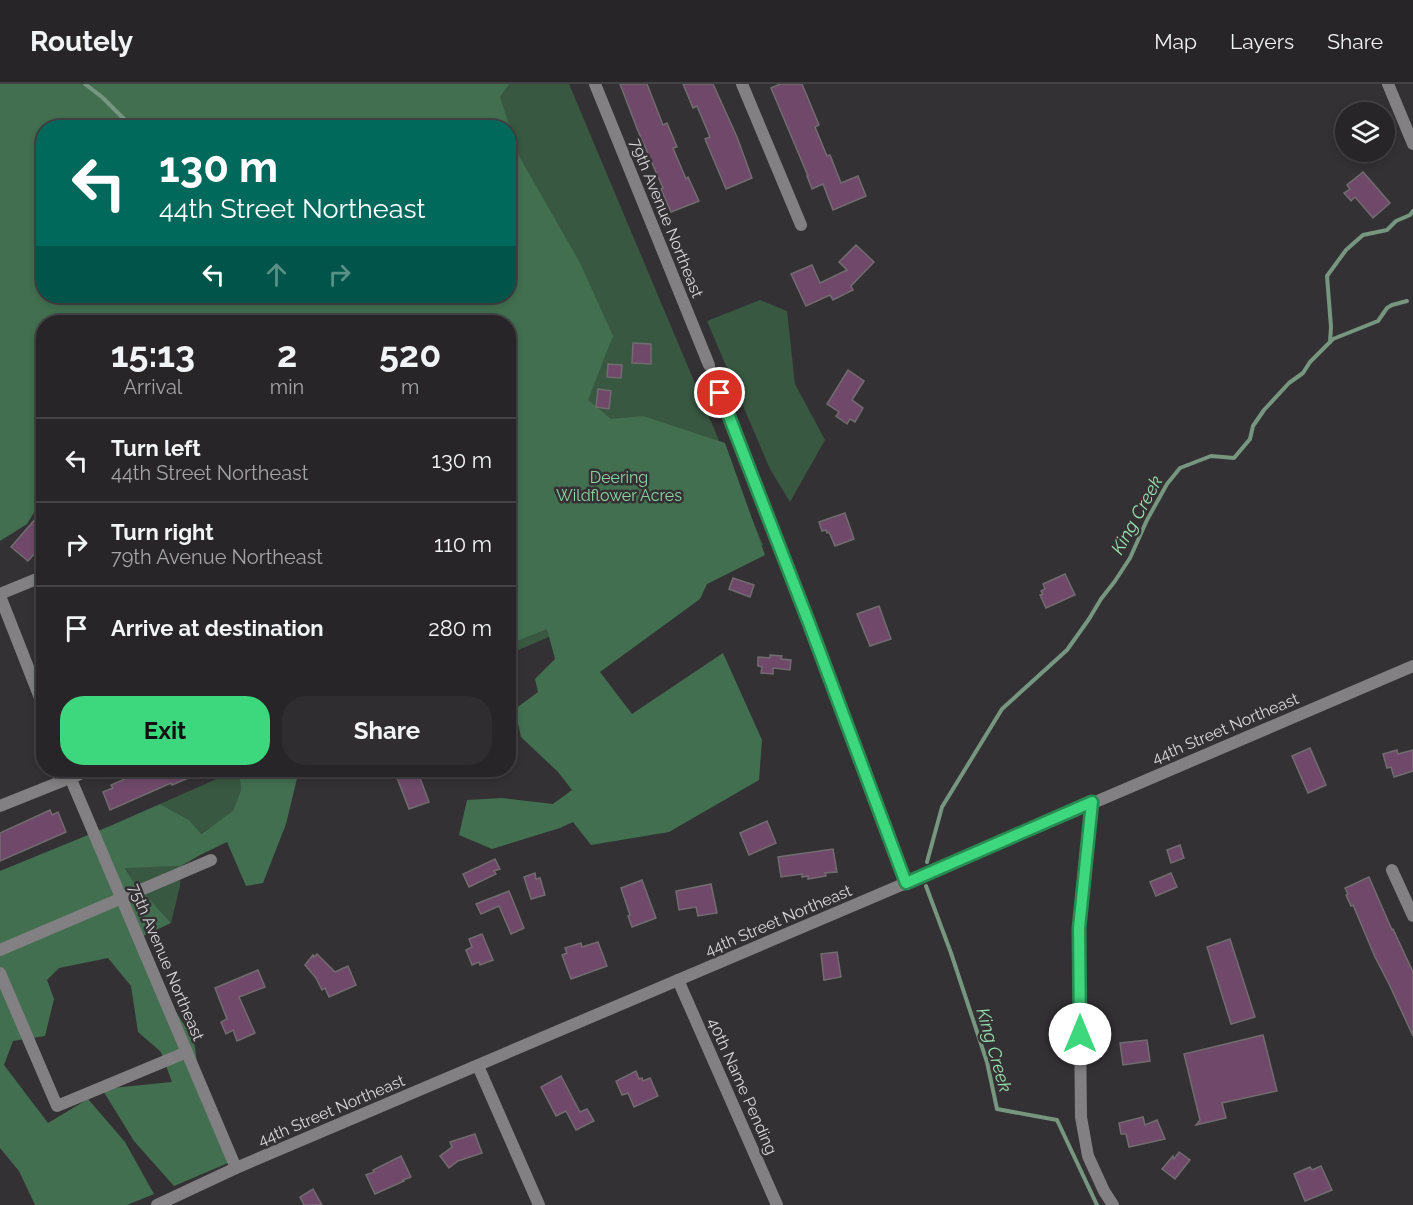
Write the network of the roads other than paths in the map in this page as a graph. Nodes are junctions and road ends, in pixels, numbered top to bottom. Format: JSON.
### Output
{"nodes":[{"id":1,"x":595,"y":84,"type":"edge"},
{"id":2,"x":742,"y":84,"type":"edge"},
{"id":3,"x":1388,"y":84,"type":"edge"},
{"id":4,"x":1413,"y":144,"type":"edge"},
{"id":5,"x":801,"y":225,"type":"dead end"},
{"id":6,"x":709,"y":365,"type":"dead end"},
{"id":7,"x":720,"y":393,"type":"dead end"},
{"id":8,"x":36,"y":579,"type":"edge"},
{"id":9,"x":0,"y":595,"type":"edge"},
{"id":10,"x":1413,"y":666,"type":"edge"},
{"id":11,"x":36,"y":687,"type":"edge"},
{"id":12,"x":63,"y":777,"type":"edge"},
{"id":13,"x":70,"y":777,"type":"edge"},
{"id":14,"x":1092,"y":802,"type":"junction"},
{"id":15,"x":0,"y":806,"type":"edge"},
{"id":16,"x":212,"y":860,"type":"dead end"},
{"id":17,"x":1392,"y":870,"type":"dead end"},
{"id":18,"x":906,"y":883,"type":"junction"},
{"id":19,"x":122,"y":898,"type":"junction"},
{"id":20,"x":1413,"y":916,"type":"edge"},
{"id":21,"x":0,"y":950,"type":"edge"},
{"id":22,"x":0,"y":973,"type":"edge"},
{"id":23,"x":678,"y":980,"type":"junction"},
{"id":24,"x":187,"y":1052,"type":"junction"},
{"id":25,"x":478,"y":1066,"type":"junction"},
{"id":26,"x":236,"y":1168,"type":"junction"},
{"id":27,"x":157,"y":1205,"type":"edge"},
{"id":28,"x":539,"y":1205,"type":"edge"},
{"id":29,"x":777,"y":1205,"type":"edge"},
{"id":30,"x":1113,"y":1205,"type":"edge"}],
"edges":[{"from":1,"to":6,"type":"street","name":"79th Avenue Northeast"},
{"from":2,"to":5,"type":"street"},
{"from":3,"to":4,"type":"street"},
{"from":7,"to":18,"type":"street"},
{"from":8,"to":9,"type":"street"},
{"from":9,"to":11,"type":"street"},
{"from":10,"to":14,"type":"street","name":"44th Street Northeast"},
{"from":12,"to":15,"type":"street"},
{"from":13,"to":19,"type":"street","name":"75th Avenue Northeast"},
{"from":14,"to":18,"type":"street","name":"44th Street Northeast"},
{"from":14,"to":30,"type":"street"},
{"from":16,"to":19,"type":"street"},
{"from":17,"to":20,"type":"street"},
{"from":18,"to":23,"type":"street","name":"44th Street Northeast"},
{"from":19,"to":21,"type":"street"},
{"from":19,"to":24,"type":"street","name":"75th Avenue Northeast"},
{"from":22,"to":24,"type":"street"},
{"from":23,"to":25,"type":"street","name":"44th Street Northeast"},
{"from":23,"to":29,"type":"street","name":"40th Name Pending"},
{"from":24,"to":26,"type":"street","name":"75th Avenue Northeast"},
{"from":25,"to":26,"type":"street","name":"44th Street Northeast"},
{"from":25,"to":28,"type":"street"},
{"from":26,"to":27,"type":"street","name":"44th Street Northeast"}]}
